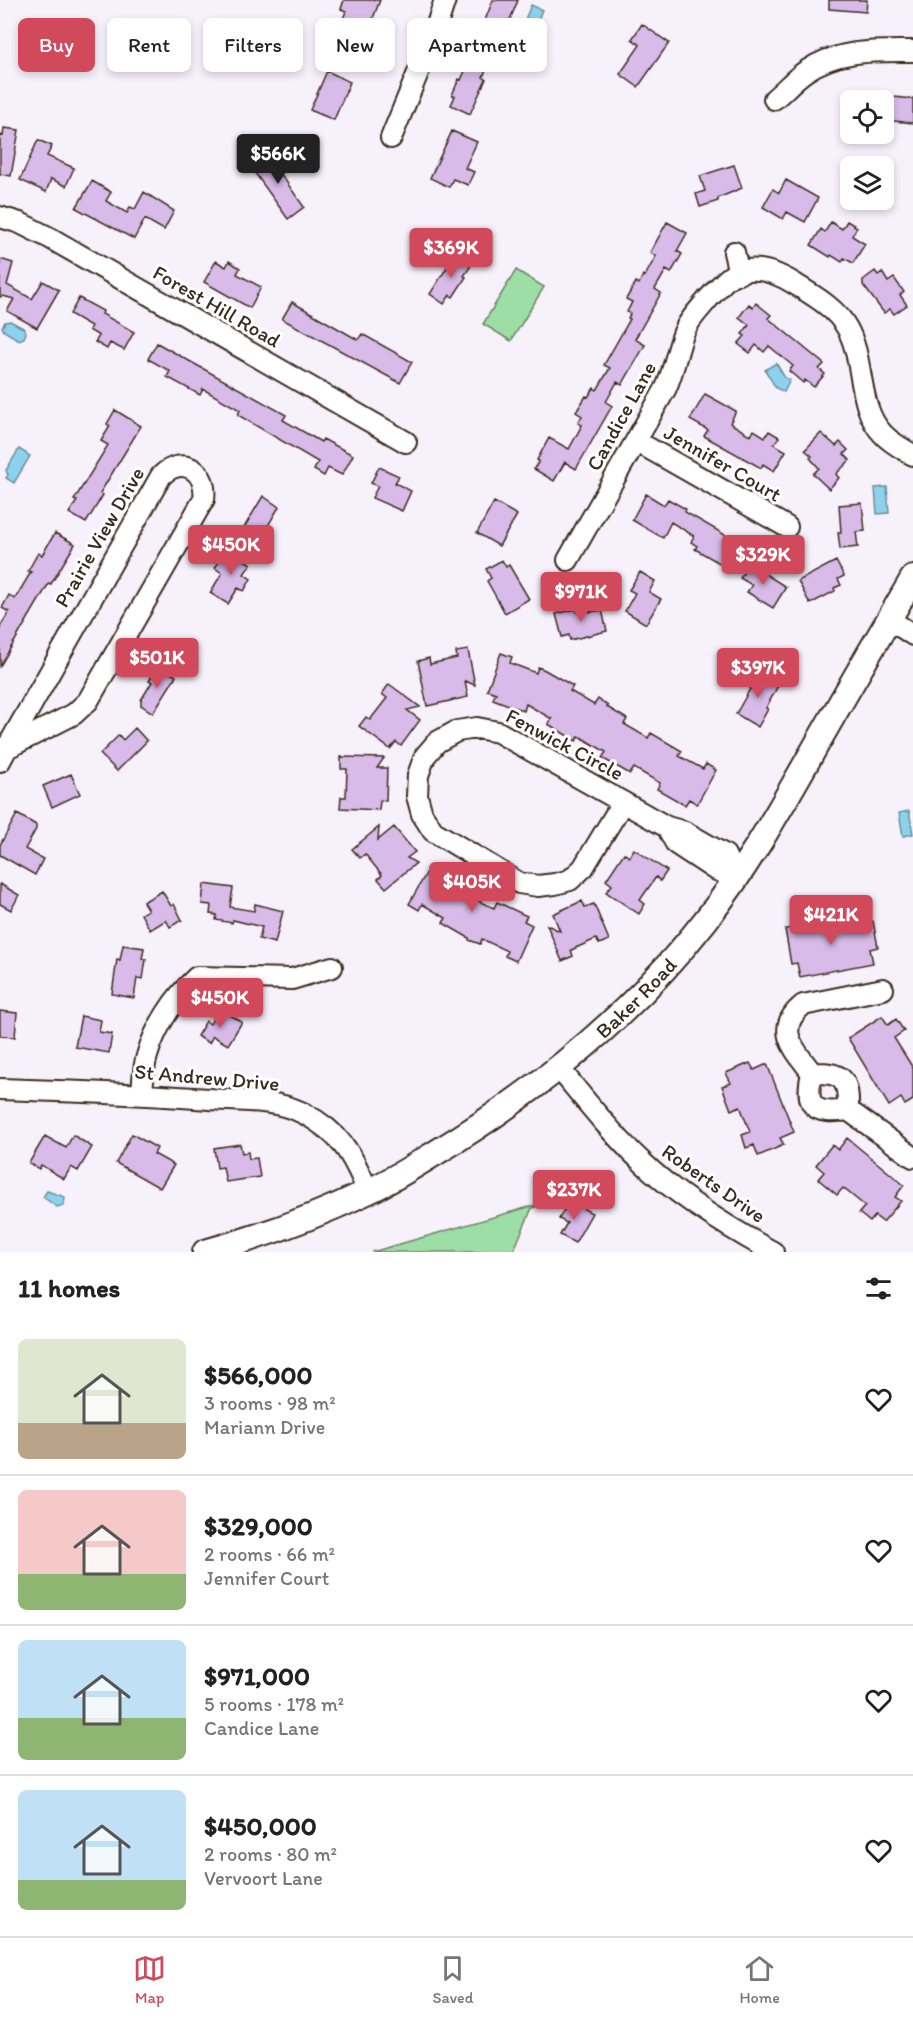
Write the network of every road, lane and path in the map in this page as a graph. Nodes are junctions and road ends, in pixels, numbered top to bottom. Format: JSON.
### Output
{"nodes":[{"id":1,"x":445,"y":0,"type":"edge"},
{"id":2,"x":913,"y":51,"type":"edge"},
{"id":3,"x":774,"y":99,"type":"dead end"},
{"id":4,"x":390,"y":138,"type":"dead end"},
{"id":5,"x":0,"y":217,"type":"edge"},
{"id":6,"x":735,"y":252,"type":"dead end"},
{"id":7,"x":739,"y":274,"type":"junction"},
{"id":8,"x":636,"y":441,"type":"junction"},
{"id":9,"x":406,"y":442,"type":"dead end"},
{"id":10,"x":913,"y":454,"type":"edge"},
{"id":11,"x":787,"y":527,"type":"dead end"},
{"id":12,"x":568,"y":560,"type":"dead end"},
{"id":13,"x":913,"y":578,"type":"edge"},
{"id":14,"x":889,"y":619,"type":"junction"},
{"id":15,"x":913,"y":635,"type":"edge"},
{"id":16,"x":3,"y":754,"type":"edge"},
{"id":17,"x":623,"y":802,"type":"junction"},
{"id":18,"x":736,"y":878,"type":"junction"},
{"id":19,"x":332,"y":967,"type":"dead end"},
{"id":20,"x":883,"y":988,"type":"dead end"},
{"id":21,"x":559,"y":1068,"type":"junction"},
{"id":22,"x":812,"y":1073,"type":"junction"},
{"id":23,"x":0,"y":1089,"type":"edge"},
{"id":24,"x":142,"y":1094,"type":"junction"},
{"id":25,"x":848,"y":1110,"type":"junction"},
{"id":26,"x":913,"y":1157,"type":"edge"},
{"id":27,"x":368,"y":1192,"type":"junction"},
{"id":28,"x":205,"y":1252,"type":"edge"},
{"id":29,"x":773,"y":1252,"type":"edge"}],
"edges":[{"from":1,"to":4,"type":"street"},
{"from":2,"to":3,"type":"street"},
{"from":5,"to":9,"type":"street","name":"Forest Hill Road"},
{"from":6,"to":7,"type":"street"},
{"from":7,"to":8,"type":"street","name":"Candice Lane"},
{"from":7,"to":10,"type":"street","name":"Candice Lane"},
{"from":8,"to":11,"type":"street","name":"Jennifer Court"},
{"from":8,"to":12,"type":"street","name":"Candice Lane"},
{"from":13,"to":14,"type":"main road","name":"Baker Road"},
{"from":14,"to":15,"type":"street"},
{"from":14,"to":18,"type":"main road","name":"Baker Road"},
{"from":16,"to":16,"type":"street","name":"Prairie View Drive"},
{"from":17,"to":17,"type":"street","name":"Fenwick Circle"},
{"from":17,"to":18,"type":"street","name":"Fenwick Circle"},
{"from":18,"to":21,"type":"main road","name":"Baker Road"},
{"from":19,"to":24,"type":"street"},
{"from":20,"to":22,"type":"street"},
{"from":21,"to":27,"type":"main road","name":"Baker Road"},
{"from":21,"to":29,"type":"street","name":"Roberts Drive"},
{"from":22,"to":25,"type":"street"},
{"from":22,"to":25,"type":"street"},
{"from":23,"to":24,"type":"street","name":"St Andrew Drive"},
{"from":24,"to":27,"type":"street","name":"St Andrew Drive"},
{"from":25,"to":26,"type":"street"},
{"from":27,"to":28,"type":"main road","name":"Baker Road"}]}
